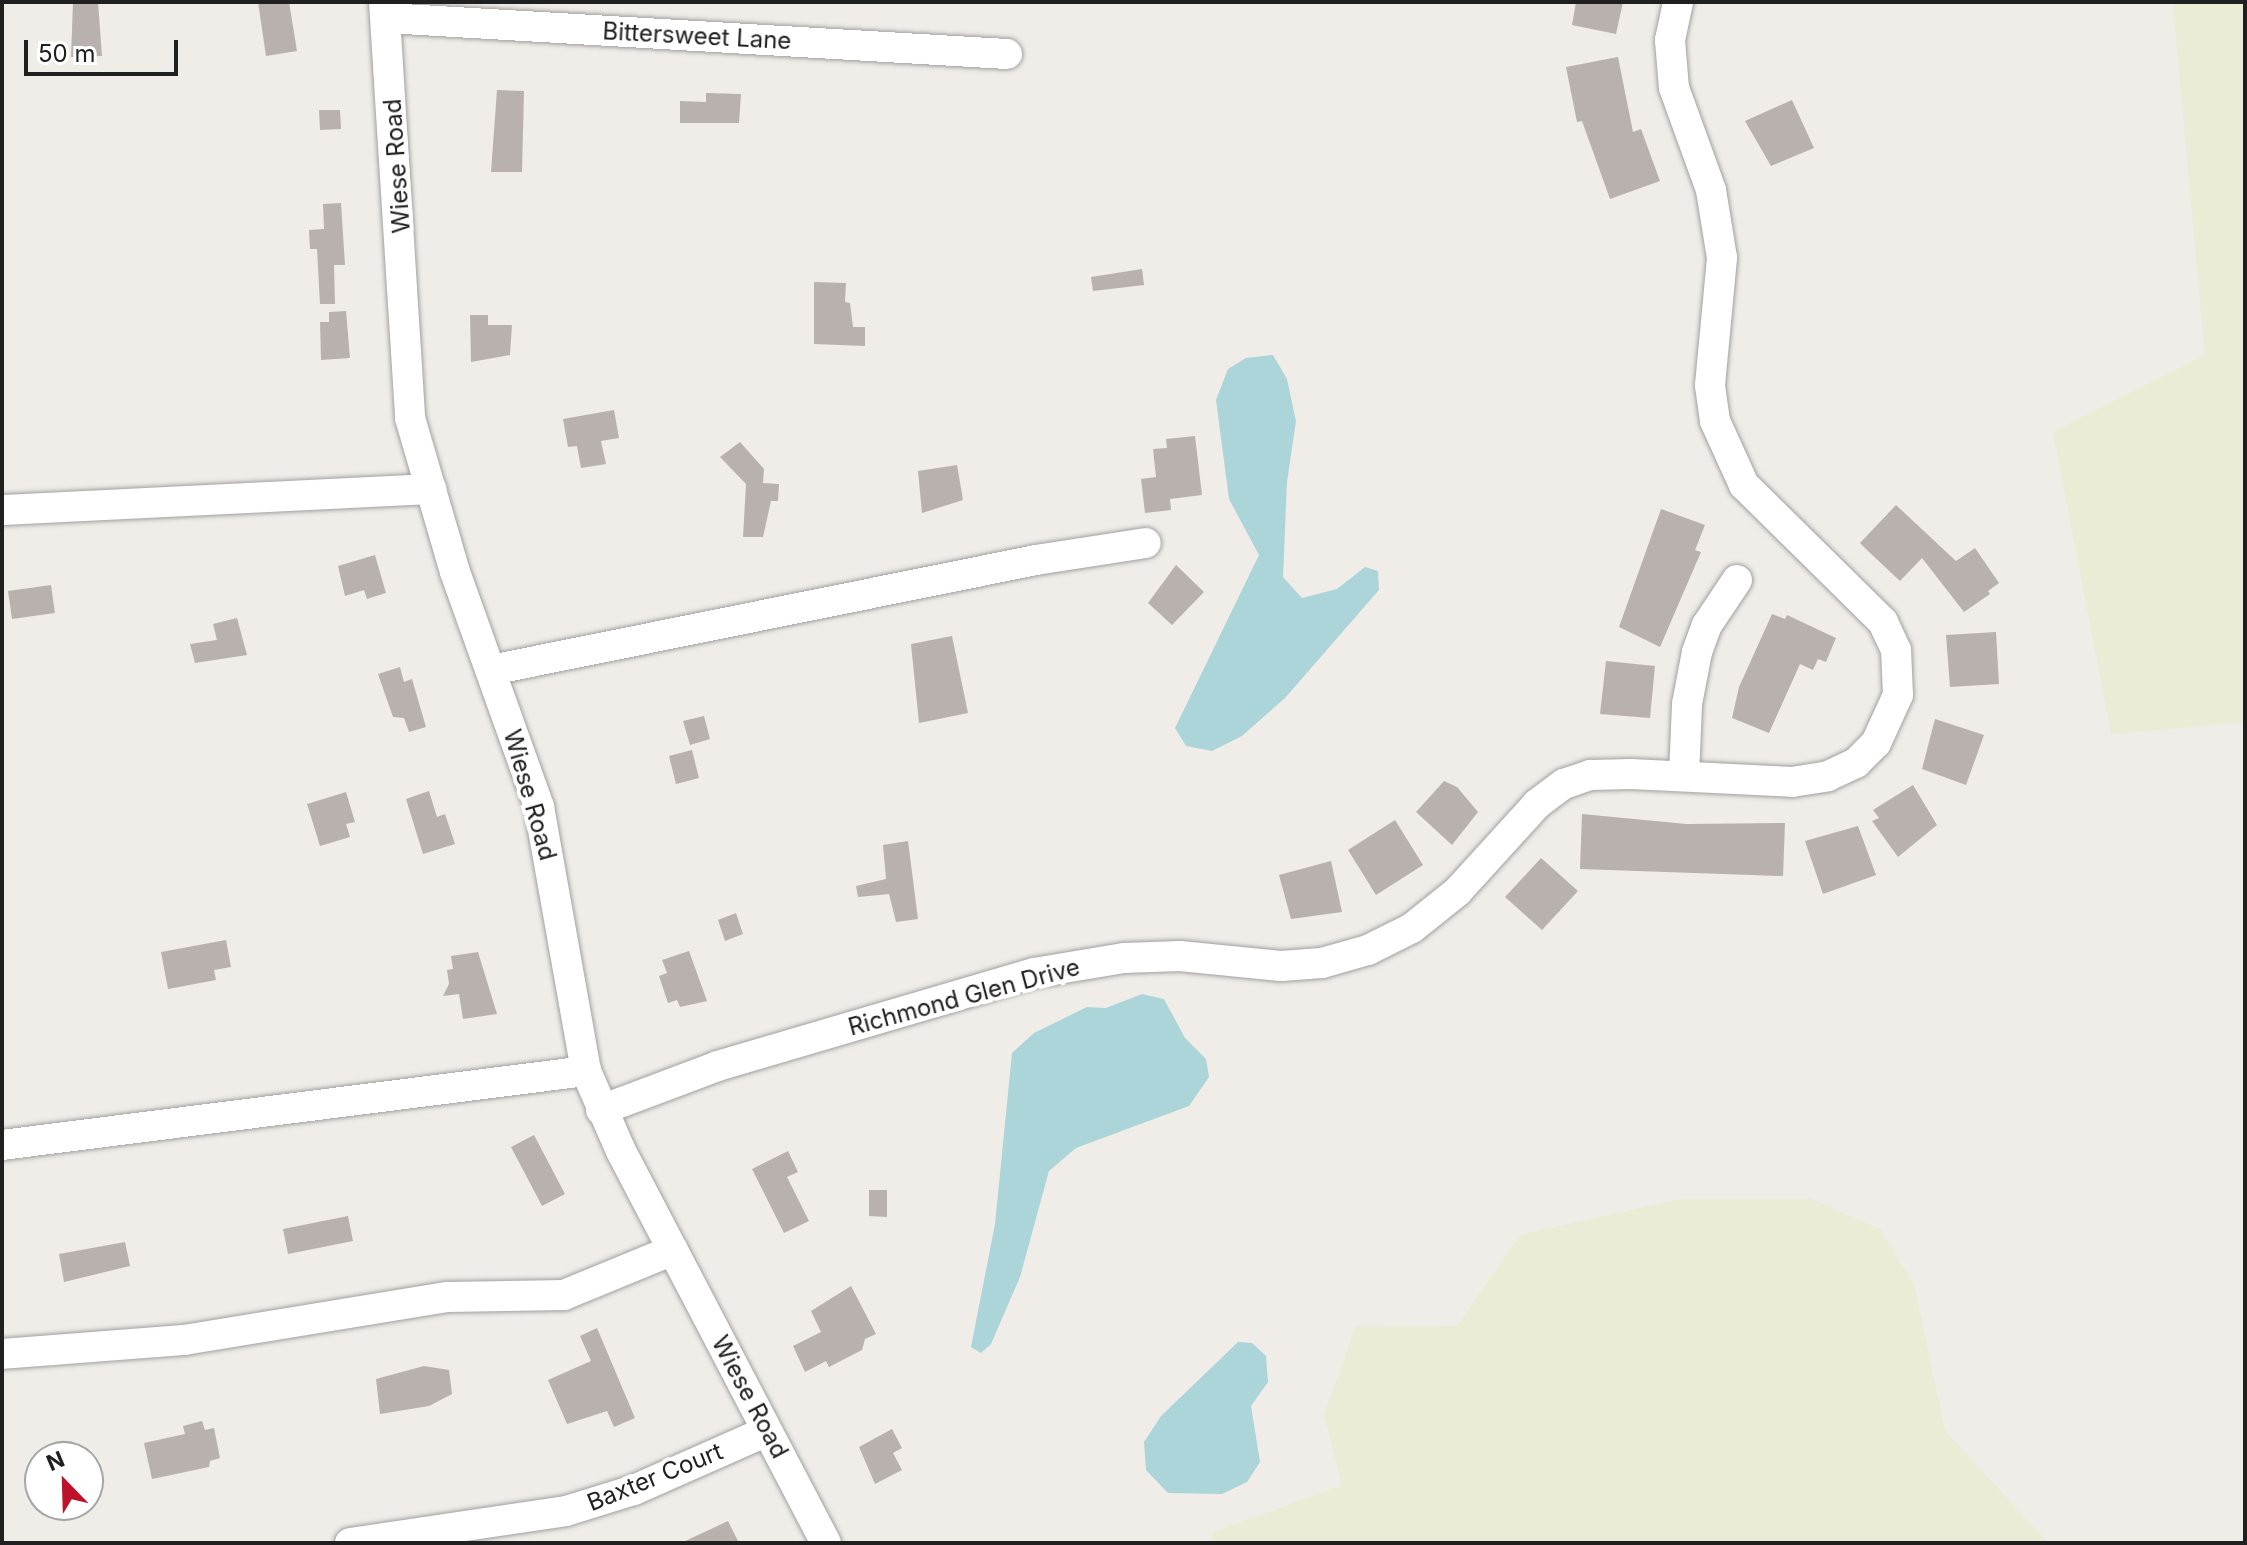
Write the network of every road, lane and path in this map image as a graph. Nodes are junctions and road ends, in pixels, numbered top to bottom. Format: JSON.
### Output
{"nodes":[{"id":1,"x":1678,"y":2,"type":"edge"},
{"id":2,"x":385,"y":10,"type":"edge"},
{"id":3,"x":1007,"y":54,"type":"dead end"},
{"id":4,"x":431,"y":489,"type":"junction"},
{"id":5,"x":2,"y":510,"type":"edge"},
{"id":6,"x":1146,"y":543,"type":"dead end"},
{"id":7,"x":1737,"y":580,"type":"dead end"},
{"id":8,"x":491,"y":670,"type":"junction"},
{"id":9,"x":1684,"y":776,"type":"junction"},
{"id":10,"x":586,"y":1071,"type":"junction"},
{"id":11,"x":601,"y":1110,"type":"junction"},
{"id":12,"x":2,"y":1145,"type":"edge"},
{"id":13,"x":673,"y":1250,"type":"junction"},
{"id":14,"x":2,"y":1354,"type":"edge"},
{"id":15,"x":767,"y":1431,"type":"junction"},
{"id":16,"x":350,"y":1543,"type":"edge"},
{"id":17,"x":826,"y":1543,"type":"edge"}],
"edges":[{"from":1,"to":9,"type":"street","name":"Richmond Glen Drive"},
{"from":2,"to":3,"type":"street","name":"Bittersweet Lane"},
{"from":2,"to":4,"type":"street","name":"Wiese Road"},
{"from":4,"to":5,"type":"street"},
{"from":4,"to":8,"type":"street","name":"Wiese Road"},
{"from":6,"to":8,"type":"street"},
{"from":7,"to":9,"type":"street"},
{"from":8,"to":10,"type":"street","name":"Wiese Road"},
{"from":9,"to":11,"type":"street","name":"Richmond Glen Drive"},
{"from":10,"to":11,"type":"street","name":"Wiese Road"},
{"from":10,"to":12,"type":"street"},
{"from":11,"to":13,"type":"street","name":"Wiese Road"},
{"from":13,"to":14,"type":"street"},
{"from":13,"to":15,"type":"street","name":"Wiese Road"},
{"from":15,"to":16,"type":"street","name":"Baxter Court"},
{"from":15,"to":17,"type":"street","name":"Wiese Road"}]}
